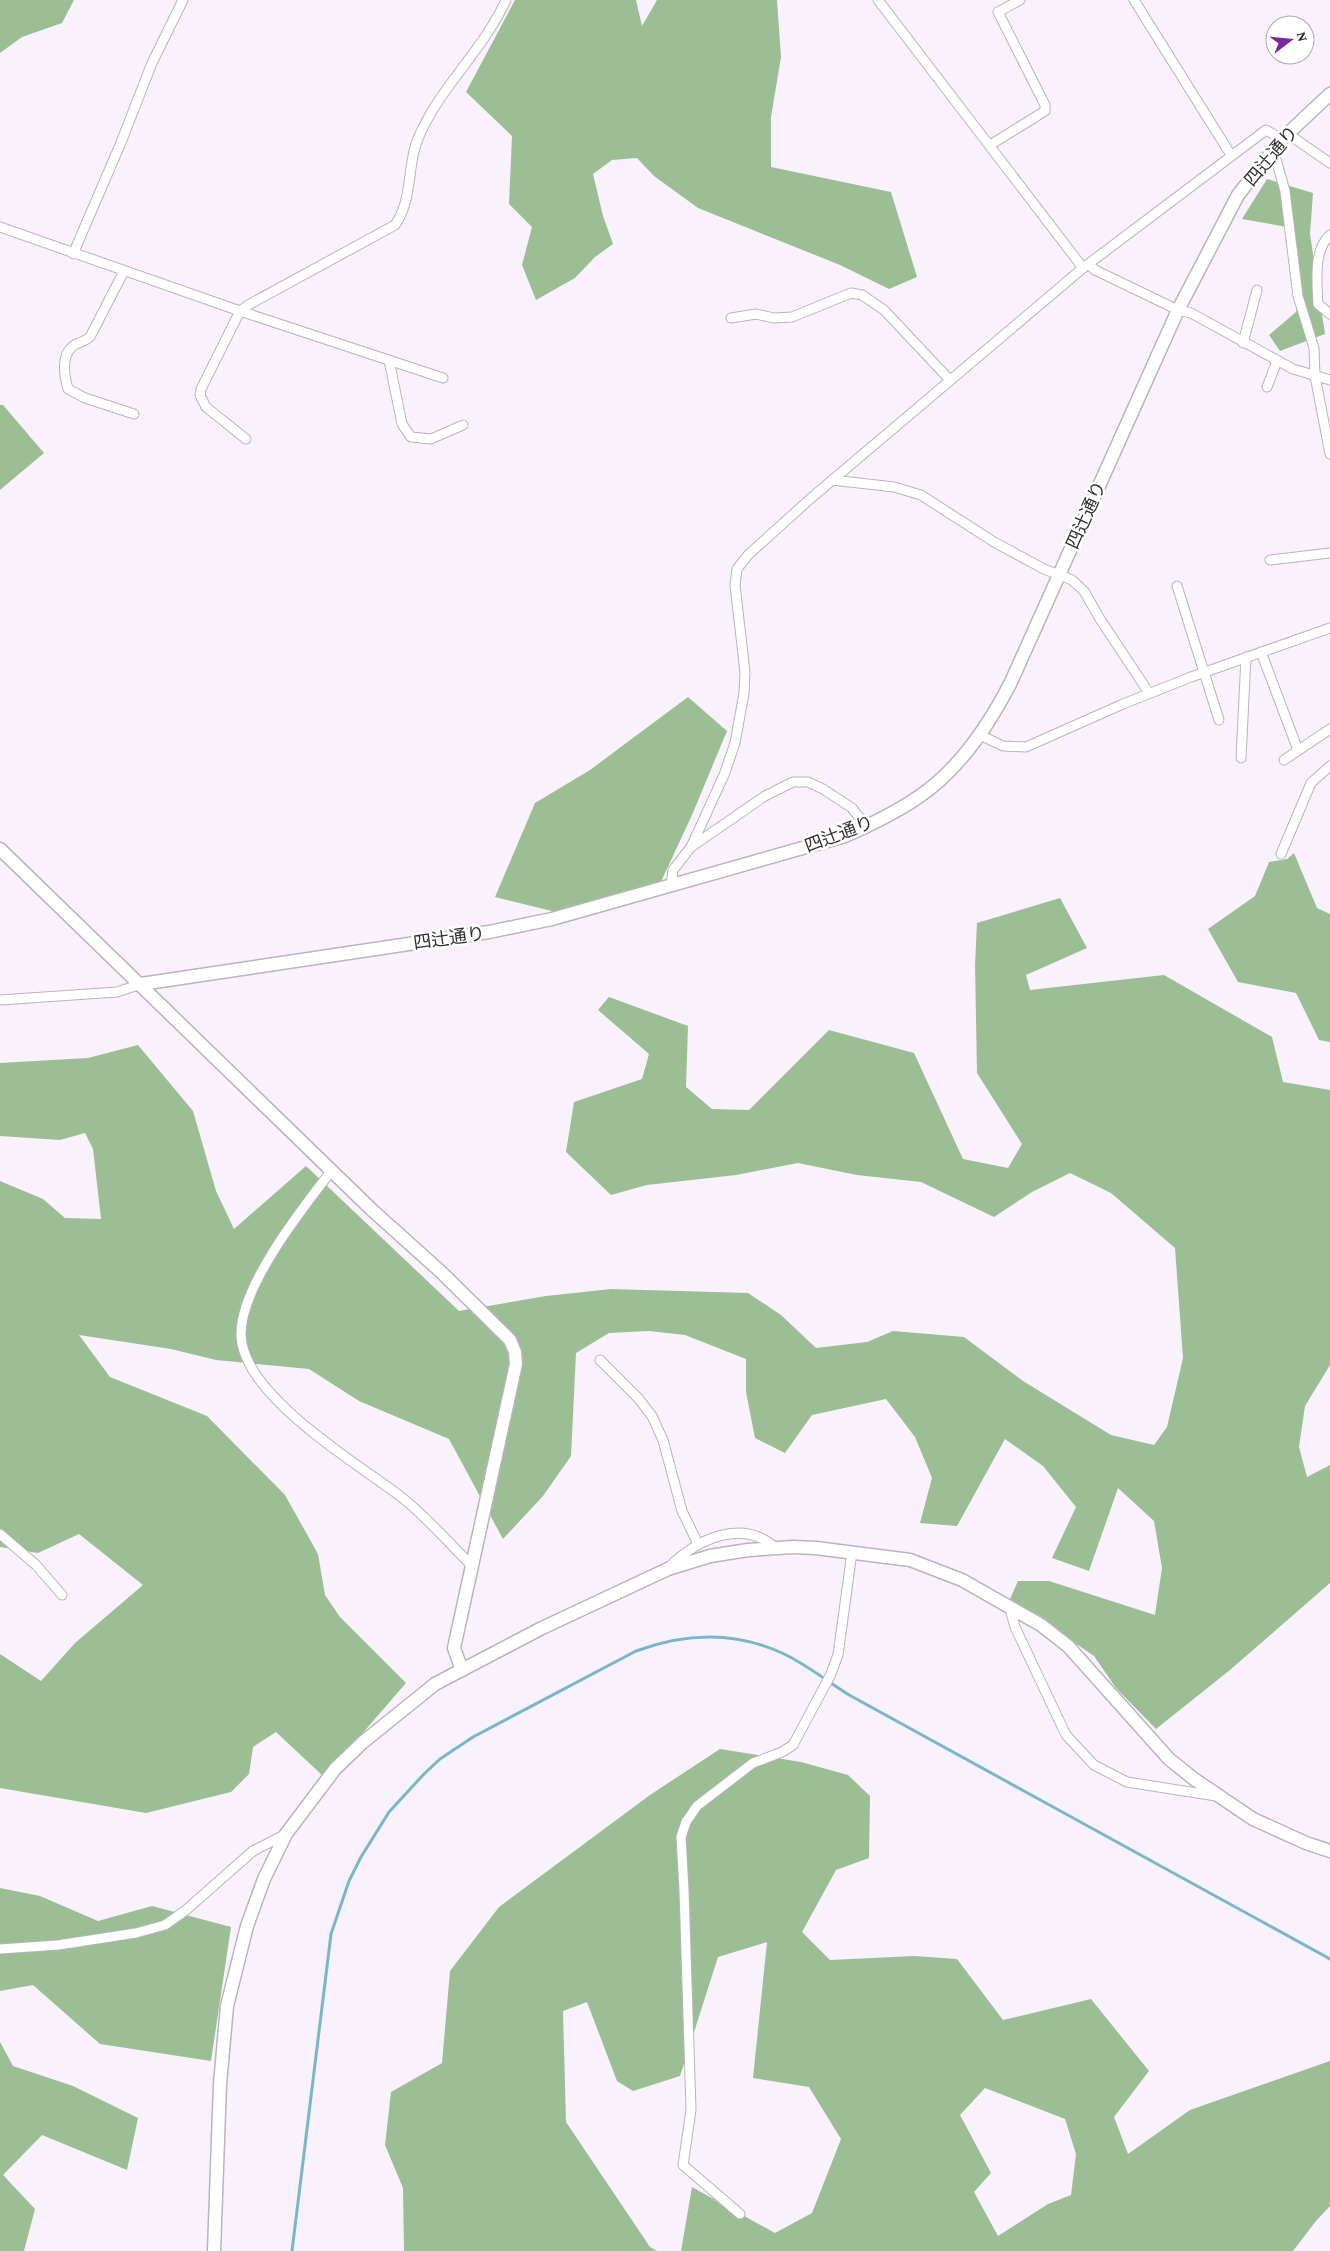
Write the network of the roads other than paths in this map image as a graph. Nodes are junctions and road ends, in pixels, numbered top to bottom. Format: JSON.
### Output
{"nodes":[{"id":1,"x":183,"y":0,"type":"edge"},
{"id":2,"x":506,"y":0,"type":"edge"},
{"id":3,"x":878,"y":0,"type":"edge"},
{"id":4,"x":1020,"y":0,"type":"edge"},
{"id":5,"x":1134,"y":0,"type":"edge"},
{"id":6,"x":1330,"y":94,"type":"edge"},
{"id":7,"x":1281,"y":141,"type":"junction"},
{"id":8,"x":990,"y":145,"type":"junction"},
{"id":9,"x":1231,"y":155,"type":"junction"},
{"id":10,"x":1330,"y":162,"type":"edge"},
{"id":11,"x":0,"y":227,"type":"edge"},
{"id":12,"x":1330,"y":236,"type":"edge"},
{"id":13,"x":73,"y":254,"type":"junction"},
{"id":14,"x":1085,"y":266,"type":"junction"},
{"id":15,"x":124,"y":271,"type":"junction"},
{"id":16,"x":1257,"y":290,"type":"dead end"},
{"id":17,"x":1178,"y":310,"type":"junction"},
{"id":18,"x":240,"y":311,"type":"junction"},
{"id":19,"x":1330,"y":314,"type":"edge"},
{"id":20,"x":732,"y":318,"type":"dead end"},
{"id":21,"x":1243,"y":343,"type":"junction"},
{"id":22,"x":389,"y":360,"type":"junction"},
{"id":23,"x":1277,"y":361,"type":"junction"},
{"id":24,"x":1315,"y":376,"type":"junction"},
{"id":25,"x":443,"y":378,"type":"dead end"},
{"id":26,"x":950,"y":379,"type":"junction"},
{"id":27,"x":1330,"y":380,"type":"edge"},
{"id":28,"x":1267,"y":387,"type":"dead end"},
{"id":29,"x":134,"y":414,"type":"dead end"},
{"id":30,"x":463,"y":425,"type":"dead end"},
{"id":31,"x":246,"y":439,"type":"dead end"},
{"id":32,"x":1330,"y":454,"type":"edge"},
{"id":33,"x":832,"y":480,"type":"junction"},
{"id":34,"x":1330,"y":553,"type":"edge"},
{"id":35,"x":1270,"y":560,"type":"dead end"},
{"id":36,"x":1059,"y":575,"type":"junction"},
{"id":37,"x":1177,"y":586,"type":"dead end"},
{"id":38,"x":1330,"y":628,"type":"edge"},
{"id":39,"x":1261,"y":652,"type":"junction"},
{"id":40,"x":1246,"y":657,"type":"junction"},
{"id":41,"x":1204,"y":672,"type":"junction"},
{"id":42,"x":1149,"y":693,"type":"junction"},
{"id":43,"x":1219,"y":720,"type":"dead end"},
{"id":44,"x":1330,"y":729,"type":"edge"},
{"id":45,"x":980,"y":735,"type":"junction"},
{"id":46,"x":1298,"y":750,"type":"junction"},
{"id":47,"x":1241,"y":758,"type":"dead end"},
{"id":48,"x":1284,"y":760,"type":"dead end"},
{"id":49,"x":1330,"y":766,"type":"edge"},
{"id":50,"x":866,"y":826,"type":"junction"},
{"id":51,"x":691,"y":847,"type":"junction"},
{"id":52,"x":0,"y":849,"type":"edge"},
{"id":53,"x":1281,"y":854,"type":"dead end"},
{"id":54,"x":671,"y":885,"type":"junction"},
{"id":55,"x":140,"y":984,"type":"junction"},
{"id":56,"x":0,"y":1000,"type":"edge"},
{"id":57,"x":332,"y":1170,"type":"junction"},
{"id":58,"x":600,"y":1360,"type":"dead end"},
{"id":59,"x":0,"y":1534,"type":"edge"},
{"id":60,"x":698,"y":1544,"type":"junction"},
{"id":61,"x":776,"y":1548,"type":"junction"},
{"id":62,"x":852,"y":1552,"type":"junction"},
{"id":63,"x":471,"y":1565,"type":"junction"},
{"id":64,"x":668,"y":1568,"type":"junction"},
{"id":65,"x":62,"y":1595,"type":"dead end"},
{"id":66,"x":1009,"y":1605,"type":"junction"},
{"id":67,"x":462,"y":1670,"type":"junction"},
{"id":68,"x":1219,"y":1796,"type":"junction"},
{"id":69,"x":286,"y":1834,"type":"junction"},
{"id":70,"x":1330,"y":1851,"type":"edge"},
{"id":71,"x":0,"y":1949,"type":"edge"},
{"id":72,"x":740,"y":2214,"type":"dead end"},
{"id":73,"x":214,"y":2251,"type":"edge"}],
"edges":[{"from":1,"to":13,"type":"street"},
{"from":2,"to":18,"type":"street"},
{"from":3,"to":8,"type":"street"},
{"from":4,"to":8,"type":"street"},
{"from":5,"to":9,"type":"street"},
{"from":6,"to":7,"type":"street","name":"四辻通り"},
{"from":7,"to":9,"type":"street"},
{"from":7,"to":10,"type":"street"},
{"from":7,"to":17,"type":"street","name":"四辻通り"},
{"from":7,"to":24,"type":"street"},
{"from":8,"to":14,"type":"street"},
{"from":9,"to":14,"type":"street"},
{"from":11,"to":13,"type":"street"},
{"from":12,"to":19,"type":"street"},
{"from":13,"to":15,"type":"street"},
{"from":14,"to":17,"type":"street"},
{"from":14,"to":26,"type":"street"},
{"from":15,"to":18,"type":"street"},
{"from":15,"to":29,"type":"street"},
{"from":16,"to":21,"type":"street"},
{"from":17,"to":21,"type":"street"},
{"from":17,"to":36,"type":"street","name":"四辻通り"},
{"from":18,"to":22,"type":"street"},
{"from":18,"to":31,"type":"street"},
{"from":20,"to":26,"type":"street"},
{"from":21,"to":23,"type":"street"},
{"from":22,"to":25,"type":"street"},
{"from":22,"to":30,"type":"street"},
{"from":23,"to":24,"type":"street"},
{"from":23,"to":28,"type":"street"},
{"from":24,"to":27,"type":"street"},
{"from":24,"to":32,"type":"street"},
{"from":26,"to":33,"type":"street"},
{"from":33,"to":36,"type":"street"},
{"from":33,"to":51,"type":"street"},
{"from":34,"to":35,"type":"street"},
{"from":36,"to":42,"type":"street"},
{"from":36,"to":45,"type":"street","name":"四辻通り"},
{"from":37,"to":41,"type":"street"},
{"from":38,"to":39,"type":"street"},
{"from":39,"to":40,"type":"street"},
{"from":39,"to":46,"type":"street"},
{"from":40,"to":41,"type":"street"},
{"from":40,"to":47,"type":"street"},
{"from":41,"to":42,"type":"street"},
{"from":41,"to":43,"type":"street"},
{"from":42,"to":45,"type":"street"},
{"from":44,"to":46,"type":"street"},
{"from":45,"to":50,"type":"street","name":"四辻通り"},
{"from":46,"to":48,"type":"street"},
{"from":49,"to":53,"type":"street"},
{"from":50,"to":51,"type":"street"},
{"from":50,"to":54,"type":"street","name":"四辻通り"},
{"from":51,"to":54,"type":"street"},
{"from":52,"to":55,"type":"street"},
{"from":54,"to":55,"type":"street","name":"四辻通り"},
{"from":55,"to":56,"type":"street"},
{"from":55,"to":57,"type":"street"},
{"from":57,"to":63,"type":"street"},
{"from":57,"to":63,"type":"street"},
{"from":58,"to":60,"type":"street"},
{"from":59,"to":65,"type":"street"},
{"from":60,"to":61,"type":"street"},
{"from":60,"to":64,"type":"street"},
{"from":61,"to":62,"type":"street"},
{"from":61,"to":64,"type":"street"},
{"from":62,"to":66,"type":"street"},
{"from":62,"to":72,"type":"street"},
{"from":63,"to":67,"type":"street"},
{"from":64,"to":67,"type":"street"},
{"from":66,"to":68,"type":"street"},
{"from":66,"to":68,"type":"street"},
{"from":67,"to":69,"type":"street"},
{"from":68,"to":70,"type":"street"},
{"from":69,"to":71,"type":"street"},
{"from":69,"to":73,"type":"street"}]}
